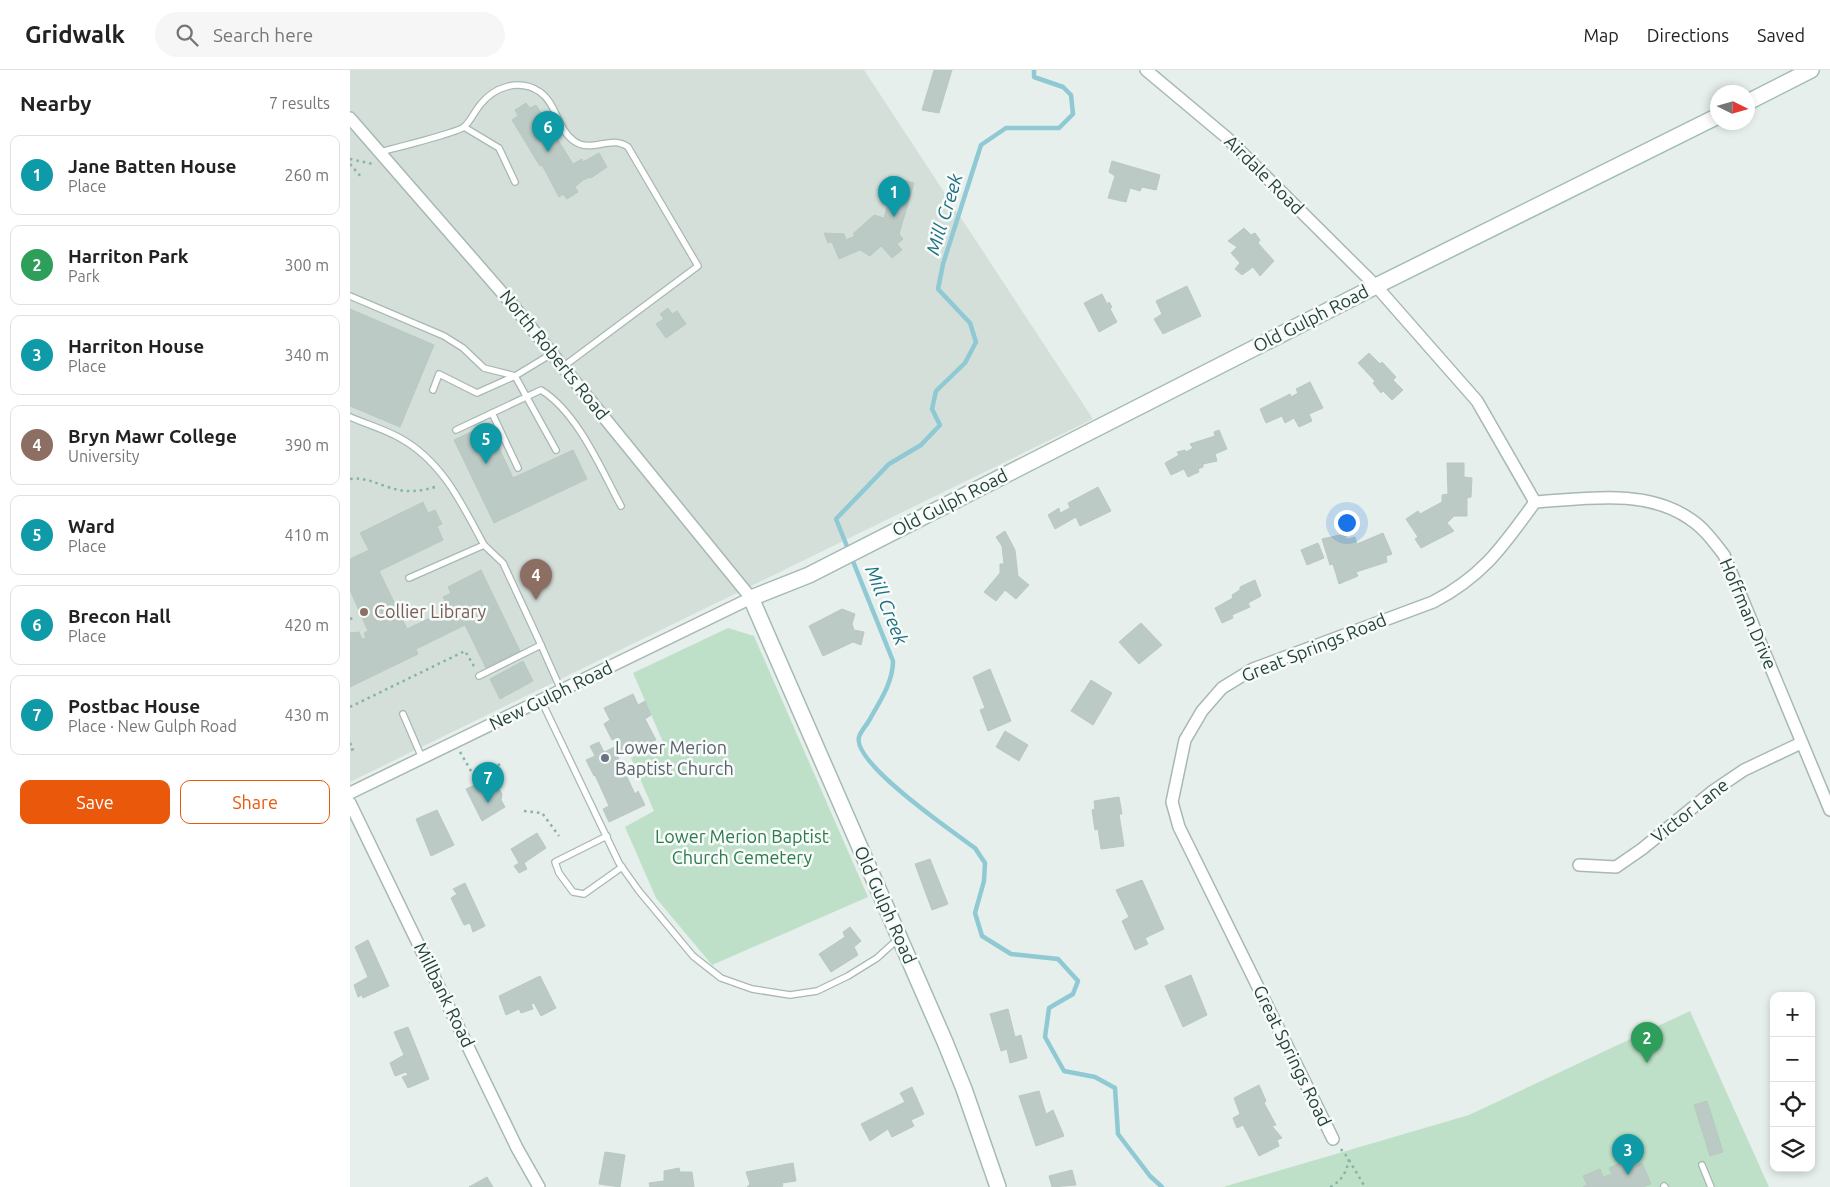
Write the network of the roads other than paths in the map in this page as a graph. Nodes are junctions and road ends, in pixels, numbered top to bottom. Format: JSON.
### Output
{"nodes":[{"id":1,"x":1146,"y":70,"type":"edge"},
{"id":2,"x":1811,"y":70,"type":"edge"},
{"id":3,"x":1755,"y":98,"type":"edge"},
{"id":4,"x":350,"y":118,"type":"edge"},
{"id":5,"x":1710,"y":120,"type":"edge"},
{"id":6,"x":464,"y":127,"type":"junction"},
{"id":7,"x":380,"y":152,"type":"junction"},
{"id":8,"x":516,"y":182,"type":"dead end"},
{"id":9,"x":1376,"y":286,"type":"junction"},
{"id":10,"x":350,"y":296,"type":"edge"},
{"id":11,"x":553,"y":352,"type":"junction"},
{"id":12,"x":564,"y":366,"type":"junction"},
{"id":13,"x":515,"y":376,"type":"junction"},
{"id":14,"x":433,"y":390,"type":"dead end"},
{"id":15,"x":527,"y":396,"type":"junction"},
{"id":16,"x":492,"y":413,"type":"junction"},
{"id":17,"x":350,"y":417,"type":"edge"},
{"id":18,"x":456,"y":430,"type":"dead end"},
{"id":19,"x":556,"y":450,"type":"dead end"},
{"id":20,"x":518,"y":468,"type":"dead end"},
{"id":21,"x":1536,"y":502,"type":"junction"},
{"id":22,"x":621,"y":506,"type":"dead end"},
{"id":23,"x":484,"y":545,"type":"junction"},
{"id":24,"x":409,"y":578,"type":"dead end"},
{"id":25,"x":751,"y":598,"type":"junction"},
{"id":26,"x":541,"y":645,"type":"junction"},
{"id":27,"x":479,"y":676,"type":"road end"},
{"id":28,"x":561,"y":690,"type":"junction"},
{"id":29,"x":541,"y":700,"type":"junction"},
{"id":30,"x":402,"y":714,"type":"dead end"},
{"id":31,"x":1801,"y":743,"type":"junction"},
{"id":32,"x":422,"y":758,"type":"junction"},
{"id":33,"x":350,"y":794,"type":"edge"},
{"id":34,"x":350,"y":803,"type":"edge"},
{"id":35,"x":1830,"y":810,"type":"edge"},
{"id":36,"x":607,"y":836,"type":"junction"},
{"id":37,"x":1579,"y":865,"type":"dead end"},
{"id":38,"x":622,"y":867,"type":"junction"},
{"id":39,"x":900,"y":938,"type":"junction"},
{"id":40,"x":1333,"y":1139,"type":"road end"},
{"id":41,"x":1702,"y":1165,"type":"dead end"},
{"id":42,"x":539,"y":1187,"type":"edge"},
{"id":43,"x":998,"y":1187,"type":"edge"},
{"id":44,"x":1711,"y":1187,"type":"edge"}],
"edges":[{"from":1,"to":9,"type":"street","name":"Airdale Road"},
{"from":2,"to":3,"type":"street"},
{"from":4,"to":7,"type":"street","name":"North Roberts Road"},
{"from":5,"to":9,"type":"street","name":"Old Gulph Road"},
{"from":6,"to":7,"type":"lane"},
{"from":6,"to":8,"type":"lane"},
{"from":6,"to":12,"type":"lane"},
{"from":7,"to":11,"type":"street","name":"North Roberts Road"},
{"from":9,"to":21,"type":"street"},
{"from":9,"to":25,"type":"street","name":"Old Gulph Road"},
{"from":10,"to":13,"type":"lane"},
{"from":11,"to":12,"type":"street","name":"North Roberts Road"},
{"from":11,"to":13,"type":"lane"},
{"from":12,"to":25,"type":"street","name":"North Roberts Road"},
{"from":13,"to":14,"type":"lane"},
{"from":13,"to":15,"type":"lane"},
{"from":15,"to":16,"type":"lane"},
{"from":15,"to":19,"type":"lane"},
{"from":15,"to":22,"type":"lane"},
{"from":16,"to":18,"type":"lane"},
{"from":16,"to":20,"type":"lane"},
{"from":17,"to":23,"type":"lane"},
{"from":21,"to":31,"type":"street","name":"Hoffman Drive"},
{"from":21,"to":40,"type":"street","name":"Great Springs Road"},
{"from":23,"to":24,"type":"lane"},
{"from":23,"to":26,"type":"lane"},
{"from":25,"to":28,"type":"street","name":"New Gulph Road"},
{"from":25,"to":39,"type":"street","name":"Old Gulph Road"},
{"from":26,"to":27,"type":"lane"},
{"from":26,"to":28,"type":"lane"},
{"from":28,"to":29,"type":"street","name":"New Gulph Road"},
{"from":29,"to":32,"type":"street","name":"New Gulph Road"},
{"from":29,"to":36,"type":"lane"},
{"from":30,"to":32,"type":"lane"},
{"from":31,"to":35,"type":"street","name":"Hoffman Drive"},
{"from":31,"to":37,"type":"street","name":"Victor Lane"},
{"from":32,"to":33,"type":"street","name":"New Gulph Road"},
{"from":34,"to":42,"type":"street","name":"Millbank Road"},
{"from":36,"to":38,"type":"lane"},
{"from":36,"to":38,"type":"lane"},
{"from":38,"to":39,"type":"lane"},
{"from":39,"to":43,"type":"street","name":"Old Gulph Road"},
{"from":41,"to":44,"type":"lane"}]}
